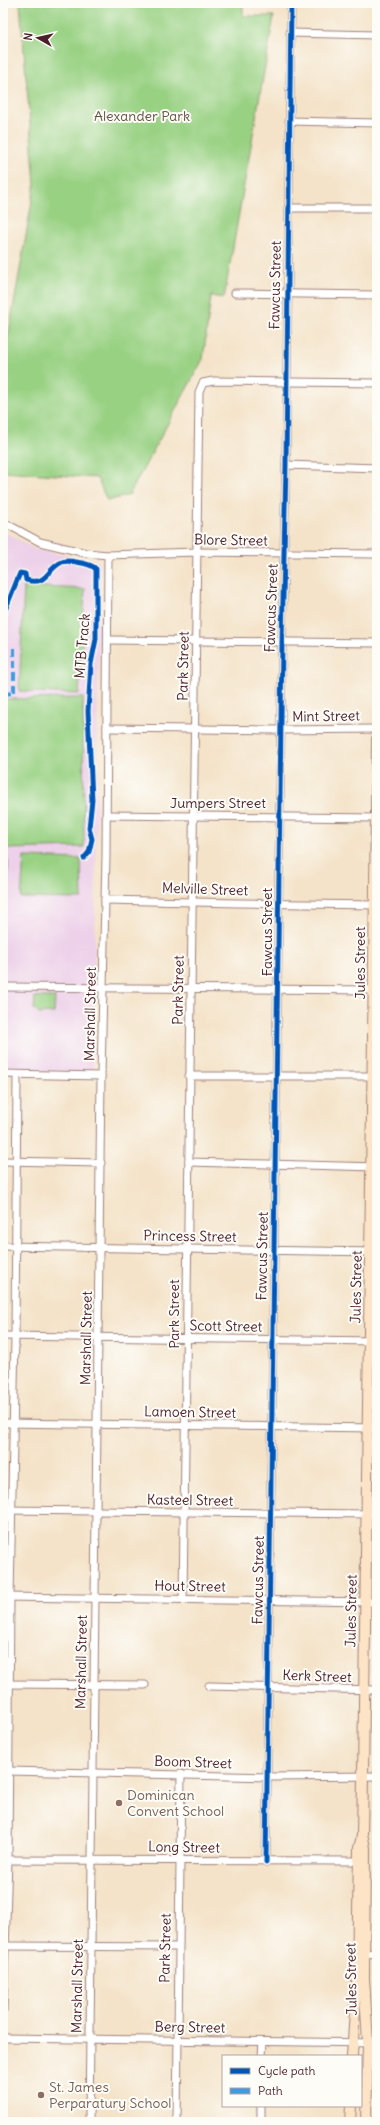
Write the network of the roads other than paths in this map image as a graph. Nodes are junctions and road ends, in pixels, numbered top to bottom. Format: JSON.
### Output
{"nodes":[{"id":1,"x":291,"y":3,"type":"edge"},
{"id":2,"x":290,"y":33,"type":"junction"},
{"id":3,"x":377,"y":35,"type":"edge"},
{"id":4,"x":289,"y":121,"type":"junction"},
{"id":5,"x":377,"y":122,"type":"edge"},
{"id":6,"x":288,"y":208,"type":"junction"},
{"id":7,"x":377,"y":208,"type":"edge"},
{"id":8,"x":235,"y":293,"type":"dead end"},
{"id":9,"x":287,"y":293,"type":"junction"},
{"id":10,"x":377,"y":295,"type":"edge"},
{"id":11,"x":287,"y":382,"type":"junction"},
{"id":12,"x":377,"y":383,"type":"edge"},
{"id":13,"x":286,"y":465,"type":"junction"},
{"id":14,"x":377,"y":468,"type":"edge"},
{"id":15,"x":3,"y":522,"type":"edge"},
{"id":16,"x":196,"y":552,"type":"junction"},
{"id":17,"x":285,"y":554,"type":"junction"},
{"id":18,"x":377,"y":554,"type":"edge"},
{"id":19,"x":108,"y":555,"type":"junction"},
{"id":20,"x":108,"y":640,"type":"junction"},
{"id":21,"x":196,"y":640,"type":"junction"},
{"id":22,"x":282,"y":643,"type":"junction"},
{"id":23,"x":377,"y":643,"type":"edge"},
{"id":24,"x":107,"y":728,"type":"junction"},
{"id":25,"x":195,"y":729,"type":"junction"},
{"id":26,"x":377,"y":729,"type":"edge"},
{"id":27,"x":282,"y":730,"type":"junction"},
{"id":28,"x":377,"y":739,"type":"edge"},
{"id":29,"x":106,"y":815,"type":"junction"},
{"id":30,"x":193,"y":816,"type":"junction"},
{"id":31,"x":280,"y":816,"type":"junction"},
{"id":32,"x":376,"y":818,"type":"edge"},
{"id":33,"x":105,"y":900,"type":"junction"},
{"id":34,"x":191,"y":901,"type":"junction"},
{"id":35,"x":279,"y":904,"type":"junction"},
{"id":36,"x":375,"y":904,"type":"edge"},
{"id":37,"x":3,"y":987,"type":"edge"},
{"id":38,"x":104,"y":988,"type":"junction"},
{"id":39,"x":191,"y":989,"type":"junction"},
{"id":40,"x":278,"y":989,"type":"junction"},
{"id":41,"x":376,"y":990,"type":"edge"},
{"id":42,"x":3,"y":1074,"type":"edge"},
{"id":43,"x":17,"y":1075,"type":"junction"},
{"id":44,"x":101,"y":1076,"type":"junction"},
{"id":45,"x":189,"y":1076,"type":"junction"},
{"id":46,"x":277,"y":1076,"type":"junction"},
{"id":47,"x":375,"y":1076,"type":"edge"},
{"id":48,"x":3,"y":1161,"type":"edge"},
{"id":49,"x":16,"y":1161,"type":"junction"},
{"id":50,"x":189,"y":1162,"type":"junction"},
{"id":51,"x":101,"y":1163,"type":"junction"},
{"id":52,"x":276,"y":1165,"type":"junction"},
{"id":53,"x":374,"y":1167,"type":"edge"},
{"id":54,"x":3,"y":1246,"type":"edge"},
{"id":55,"x":15,"y":1246,"type":"junction"},
{"id":56,"x":100,"y":1248,"type":"junction"},
{"id":57,"x":188,"y":1250,"type":"junction"},
{"id":58,"x":275,"y":1250,"type":"junction"},
{"id":59,"x":373,"y":1252,"type":"edge"},
{"id":60,"x":3,"y":1336,"type":"edge"},
{"id":61,"x":15,"y":1336,"type":"junction"},
{"id":62,"x":99,"y":1337,"type":"junction"},
{"id":63,"x":187,"y":1338,"type":"junction"},
{"id":64,"x":272,"y":1339,"type":"junction"},
{"id":65,"x":373,"y":1340,"type":"edge"},
{"id":66,"x":3,"y":1423,"type":"edge"},
{"id":67,"x":13,"y":1423,"type":"junction"},
{"id":68,"x":97,"y":1424,"type":"junction"},
{"id":69,"x":186,"y":1425,"type":"junction"},
{"id":70,"x":272,"y":1426,"type":"junction"},
{"id":71,"x":372,"y":1428,"type":"edge"},
{"id":72,"x":3,"y":1510,"type":"edge"},
{"id":73,"x":12,"y":1510,"type":"junction"},
{"id":74,"x":97,"y":1511,"type":"junction"},
{"id":75,"x":184,"y":1513,"type":"junction"},
{"id":76,"x":271,"y":1514,"type":"junction"},
{"id":77,"x":366,"y":1514,"type":"junction"},
{"id":78,"x":377,"y":1514,"type":"edge"},
{"id":79,"x":6,"y":1597,"type":"edge"},
{"id":80,"x":95,"y":1598,"type":"junction"},
{"id":81,"x":183,"y":1598,"type":"junction"},
{"id":82,"x":269,"y":1600,"type":"junction"},
{"id":83,"x":365,"y":1602,"type":"junction"},
{"id":84,"x":377,"y":1602,"type":"edge"},
{"id":85,"x":6,"y":1684,"type":"edge"},
{"id":86,"x":94,"y":1685,"type":"junction"},
{"id":87,"x":145,"y":1685,"type":"dead end"},
{"id":88,"x":209,"y":1686,"type":"dead end"},
{"id":89,"x":268,"y":1687,"type":"junction"},
{"id":90,"x":364,"y":1690,"type":"junction"},
{"id":91,"x":377,"y":1690,"type":"edge"},
{"id":92,"x":8,"y":1771,"type":"junction"},
{"id":93,"x":92,"y":1772,"type":"junction"},
{"id":94,"x":180,"y":1774,"type":"junction"},
{"id":95,"x":363,"y":1776,"type":"junction"},
{"id":96,"x":377,"y":1776,"type":"edge"},
{"id":97,"x":268,"y":1777,"type":"junction"},
{"id":98,"x":92,"y":1859,"type":"junction"},
{"id":99,"x":5,"y":1860,"type":"edge"},
{"id":100,"x":180,"y":1860,"type":"junction"},
{"id":101,"x":362,"y":1861,"type":"junction"},
{"id":102,"x":266,"y":1862,"type":"junction"},
{"id":103,"x":5,"y":1946,"type":"junction"},
{"id":104,"x":91,"y":1946,"type":"junction"},
{"id":105,"x":177,"y":1947,"type":"junction"},
{"id":106,"x":377,"y":1953,"type":"edge"},
{"id":107,"x":364,"y":1954,"type":"junction"},
{"id":108,"x":3,"y":2010,"type":"edge"},
{"id":109,"x":3,"y":2038,"type":"edge"},
{"id":110,"x":90,"y":2038,"type":"junction"},
{"id":111,"x":177,"y":2040,"type":"junction"},
{"id":112,"x":263,"y":2042,"type":"junction"},
{"id":113,"x":353,"y":2043,"type":"junction"},
{"id":114,"x":372,"y":2043,"type":"edge"},
{"id":115,"x":262,"y":2055,"type":"edge"},
{"id":116,"x":352,"y":2055,"type":"edge"},
{"id":117,"x":261,"y":2107,"type":"edge"},
{"id":118,"x":351,"y":2107,"type":"edge"},
{"id":119,"x":89,"y":2122,"type":"edge"},
{"id":120,"x":177,"y":2122,"type":"edge"},
{"id":121,"x":261,"y":2122,"type":"edge"},
{"id":122,"x":350,"y":2122,"type":"edge"},
{"id":123,"x":366,"y":2122,"type":"edge"}],
"edges":[{"from":1,"to":2,"type":"street","name":"Fawcus Street"},
{"from":2,"to":3,"type":"street"},
{"from":2,"to":4,"type":"street","name":"Fawcus Street"},
{"from":4,"to":5,"type":"street"},
{"from":4,"to":6,"type":"street","name":"Fawcus Street"},
{"from":6,"to":7,"type":"street"},
{"from":6,"to":9,"type":"street","name":"Fawcus Street"},
{"from":8,"to":9,"type":"street"},
{"from":9,"to":10,"type":"street"},
{"from":9,"to":11,"type":"street","name":"Fawcus Street"},
{"from":11,"to":12,"type":"street"},
{"from":11,"to":13,"type":"street","name":"Fawcus Street"},
{"from":11,"to":16,"type":"street","name":"Park Street"},
{"from":13,"to":14,"type":"street"},
{"from":13,"to":17,"type":"street","name":"Fawcus Street"},
{"from":15,"to":19,"type":"street","name":"Blore Street"},
{"from":16,"to":17,"type":"street","name":"Blore Street"},
{"from":16,"to":19,"type":"street","name":"Blore Street"},
{"from":16,"to":21,"type":"street","name":"Park Street"},
{"from":17,"to":18,"type":"street","name":"Blore Street"},
{"from":17,"to":22,"type":"street","name":"Fawcus Street"},
{"from":19,"to":20,"type":"street","name":"Marshall Street"},
{"from":20,"to":21,"type":"street"},
{"from":20,"to":24,"type":"street","name":"Marshall Street"},
{"from":21,"to":22,"type":"street"},
{"from":21,"to":25,"type":"street","name":"Park Street"},
{"from":22,"to":23,"type":"street"},
{"from":22,"to":27,"type":"street","name":"Fawcus Street"},
{"from":24,"to":25,"type":"street","name":"Mint Street"},
{"from":24,"to":29,"type":"street","name":"Marshall Street"},
{"from":25,"to":27,"type":"street","name":"Mint Street"},
{"from":25,"to":30,"type":"street","name":"Park Street"},
{"from":26,"to":27,"type":"street","name":"Mint Street"},
{"from":27,"to":31,"type":"street","name":"Fawcus Street"},
{"from":28,"to":32,"type":"main road","name":"Jules Street"},
{"from":29,"to":30,"type":"street","name":"Jumpers Street"},
{"from":29,"to":33,"type":"street","name":"Marshall Street"},
{"from":30,"to":31,"type":"street","name":"Jumpers Street"},
{"from":30,"to":34,"type":"street","name":"Park Street"},
{"from":31,"to":32,"type":"street","name":"Jumpers Street"},
{"from":31,"to":35,"type":"street","name":"Fawcus Street"},
{"from":32,"to":36,"type":"main road","name":"Jules Street"},
{"from":33,"to":34,"type":"street","name":"Melville Street"},
{"from":33,"to":38,"type":"street","name":"Marshall Street"},
{"from":34,"to":35,"type":"street","name":"Melville Street"},
{"from":34,"to":39,"type":"street","name":"Park Street"},
{"from":35,"to":36,"type":"street","name":"Melville Street"},
{"from":35,"to":40,"type":"street","name":"Fawcus Street"},
{"from":36,"to":41,"type":"main road","name":"Jules Street"},
{"from":37,"to":38,"type":"street"},
{"from":38,"to":39,"type":"street"},
{"from":38,"to":44,"type":"street","name":"Marshall Street"},
{"from":39,"to":40,"type":"street"},
{"from":39,"to":45,"type":"street","name":"Park Street"},
{"from":40,"to":41,"type":"street"},
{"from":40,"to":46,"type":"street","name":"Fawcus Street"},
{"from":41,"to":47,"type":"main road","name":"Jules Street"},
{"from":42,"to":43,"type":"street"},
{"from":43,"to":44,"type":"street"},
{"from":43,"to":49,"type":"street"},
{"from":44,"to":51,"type":"street","name":"Marshall Street"},
{"from":45,"to":46,"type":"street"},
{"from":45,"to":50,"type":"street","name":"Park Street"},
{"from":46,"to":47,"type":"street"},
{"from":46,"to":52,"type":"street","name":"Fawcus Street"},
{"from":47,"to":53,"type":"main road","name":"Jules Street"},
{"from":48,"to":49,"type":"street"},
{"from":49,"to":51,"type":"street"},
{"from":49,"to":55,"type":"street"},
{"from":50,"to":52,"type":"street"},
{"from":50,"to":57,"type":"street","name":"Park Street"},
{"from":51,"to":56,"type":"street","name":"Marshall Street"},
{"from":52,"to":53,"type":"street"},
{"from":52,"to":58,"type":"street","name":"Fawcus Street"},
{"from":53,"to":59,"type":"main road","name":"Jules Street"},
{"from":54,"to":55,"type":"street","name":"Princess Street"},
{"from":55,"to":56,"type":"street","name":"Princess Street"},
{"from":55,"to":61,"type":"street"},
{"from":56,"to":57,"type":"street","name":"Princess Street"},
{"from":56,"to":62,"type":"street","name":"Marshall Street"},
{"from":57,"to":58,"type":"street","name":"Princess Street"},
{"from":57,"to":63,"type":"street","name":"Park Street"},
{"from":58,"to":59,"type":"street","name":"Princess Street"},
{"from":58,"to":64,"type":"street","name":"Fawcus Street"},
{"from":59,"to":65,"type":"main road","name":"Jules Street"},
{"from":60,"to":61,"type":"street","name":"Scott Street"},
{"from":61,"to":62,"type":"street","name":"Scott Street"},
{"from":61,"to":67,"type":"street"},
{"from":62,"to":63,"type":"street","name":"Scott Street"},
{"from":62,"to":68,"type":"street","name":"Marshall Street"},
{"from":63,"to":64,"type":"street","name":"Scott Street"},
{"from":63,"to":69,"type":"street","name":"Park Street"},
{"from":64,"to":65,"type":"street","name":"Scott Street"},
{"from":64,"to":70,"type":"street","name":"Fawcus Street"},
{"from":65,"to":71,"type":"main road","name":"Jules Street"},
{"from":66,"to":67,"type":"street","name":"Lamoen Street"},
{"from":67,"to":68,"type":"street","name":"Lamoen Street"},
{"from":67,"to":73,"type":"street"},
{"from":68,"to":69,"type":"street","name":"Lamoen Street"},
{"from":68,"to":74,"type":"street","name":"Marshall Street"},
{"from":69,"to":70,"type":"street","name":"Lamoen Street"},
{"from":69,"to":75,"type":"street","name":"Park Street"},
{"from":70,"to":71,"type":"street","name":"Lamoen Street"},
{"from":70,"to":76,"type":"street","name":"Fawcus Street"},
{"from":71,"to":77,"type":"main road","name":"Jules Street"},
{"from":72,"to":73,"type":"street","name":"Kasteel Street"},
{"from":73,"to":74,"type":"street","name":"Kasteel Street"},
{"from":73,"to":79,"type":"street"},
{"from":74,"to":75,"type":"street","name":"Kasteel Street"},
{"from":74,"to":80,"type":"street","name":"Marshall Street"},
{"from":75,"to":76,"type":"street","name":"Kasteel Street"},
{"from":75,"to":81,"type":"street","name":"Park Street"},
{"from":76,"to":77,"type":"street","name":"Kasteel Street"},
{"from":76,"to":82,"type":"street","name":"Fawcus Street"},
{"from":77,"to":78,"type":"street","name":"Kasteel Street"},
{"from":77,"to":83,"type":"main road","name":"Jules Street"},
{"from":79,"to":80,"type":"street","name":"Hout Street"},
{"from":79,"to":85,"type":"street"},
{"from":80,"to":81,"type":"street","name":"Hout Street"},
{"from":80,"to":86,"type":"street","name":"Marshall Street"},
{"from":81,"to":82,"type":"street","name":"Hout Street"},
{"from":82,"to":83,"type":"street","name":"Hout Street"},
{"from":82,"to":89,"type":"street","name":"Fawcus Street"},
{"from":83,"to":84,"type":"street","name":"Hout Street"},
{"from":83,"to":90,"type":"main road","name":"Jules Street"},
{"from":85,"to":86,"type":"street"},
{"from":85,"to":92,"type":"street"},
{"from":86,"to":87,"type":"street"},
{"from":86,"to":93,"type":"street","name":"Marshall Street"},
{"from":88,"to":89,"type":"street","name":"Kerk Street"},
{"from":89,"to":90,"type":"street","name":"Kerk Street"},
{"from":89,"to":97,"type":"street","name":"Fawcus Street"},
{"from":90,"to":91,"type":"street","name":"Kerk Street"},
{"from":90,"to":95,"type":"main road","name":"Jules Street"},
{"from":92,"to":93,"type":"street","name":"Boom Street"},
{"from":92,"to":99,"type":"street"},
{"from":93,"to":94,"type":"street","name":"Boom Street"},
{"from":93,"to":98,"type":"street","name":"Marshall Street"},
{"from":94,"to":97,"type":"street","name":"Boom Street"},
{"from":94,"to":100,"type":"street","name":"Park Street"},
{"from":95,"to":96,"type":"street","name":"Boom Street"},
{"from":95,"to":97,"type":"street","name":"Boom Street"},
{"from":95,"to":101,"type":"main road","name":"Jules Street"},
{"from":97,"to":102,"type":"street","name":"Fawcus Street"},
{"from":98,"to":99,"type":"street","name":"Long Street"},
{"from":98,"to":100,"type":"street","name":"Long Street"},
{"from":98,"to":104,"type":"street","name":"Marshall Street"},
{"from":99,"to":103,"type":"street"},
{"from":100,"to":102,"type":"street","name":"Long Street"},
{"from":100,"to":105,"type":"street","name":"Park Street"},
{"from":101,"to":102,"type":"street","name":"Long Street"},
{"from":101,"to":107,"type":"main road","name":"Jules Street"},
{"from":101,"to":113,"type":"main road","name":"Jules Street"},
{"from":103,"to":104,"type":"street"},
{"from":103,"to":108,"type":"street"},
{"from":104,"to":105,"type":"street"},
{"from":104,"to":110,"type":"street","name":"Marshall Street"},
{"from":105,"to":111,"type":"street","name":"Park Street"},
{"from":106,"to":107,"type":"street"},
{"from":107,"to":114,"type":"main road","name":"Jules Street"},
{"from":109,"to":110,"type":"street","name":"Berg Street"},
{"from":110,"to":111,"type":"street","name":"Berg Street"},
{"from":110,"to":119,"type":"street","name":"Marshall Street"},
{"from":111,"to":112,"type":"street","name":"Berg Street"},
{"from":111,"to":120,"type":"street","name":"Park Street"},
{"from":112,"to":113,"type":"street","name":"Berg Street"},
{"from":112,"to":115,"type":"street"},
{"from":113,"to":114,"type":"street","name":"Berg Street"},
{"from":113,"to":116,"type":"main road","name":"Jules Street"},
{"from":114,"to":123,"type":"main road","name":"Jules Street"},
{"from":117,"to":121,"type":"street"},
{"from":118,"to":122,"type":"main road"}]}
